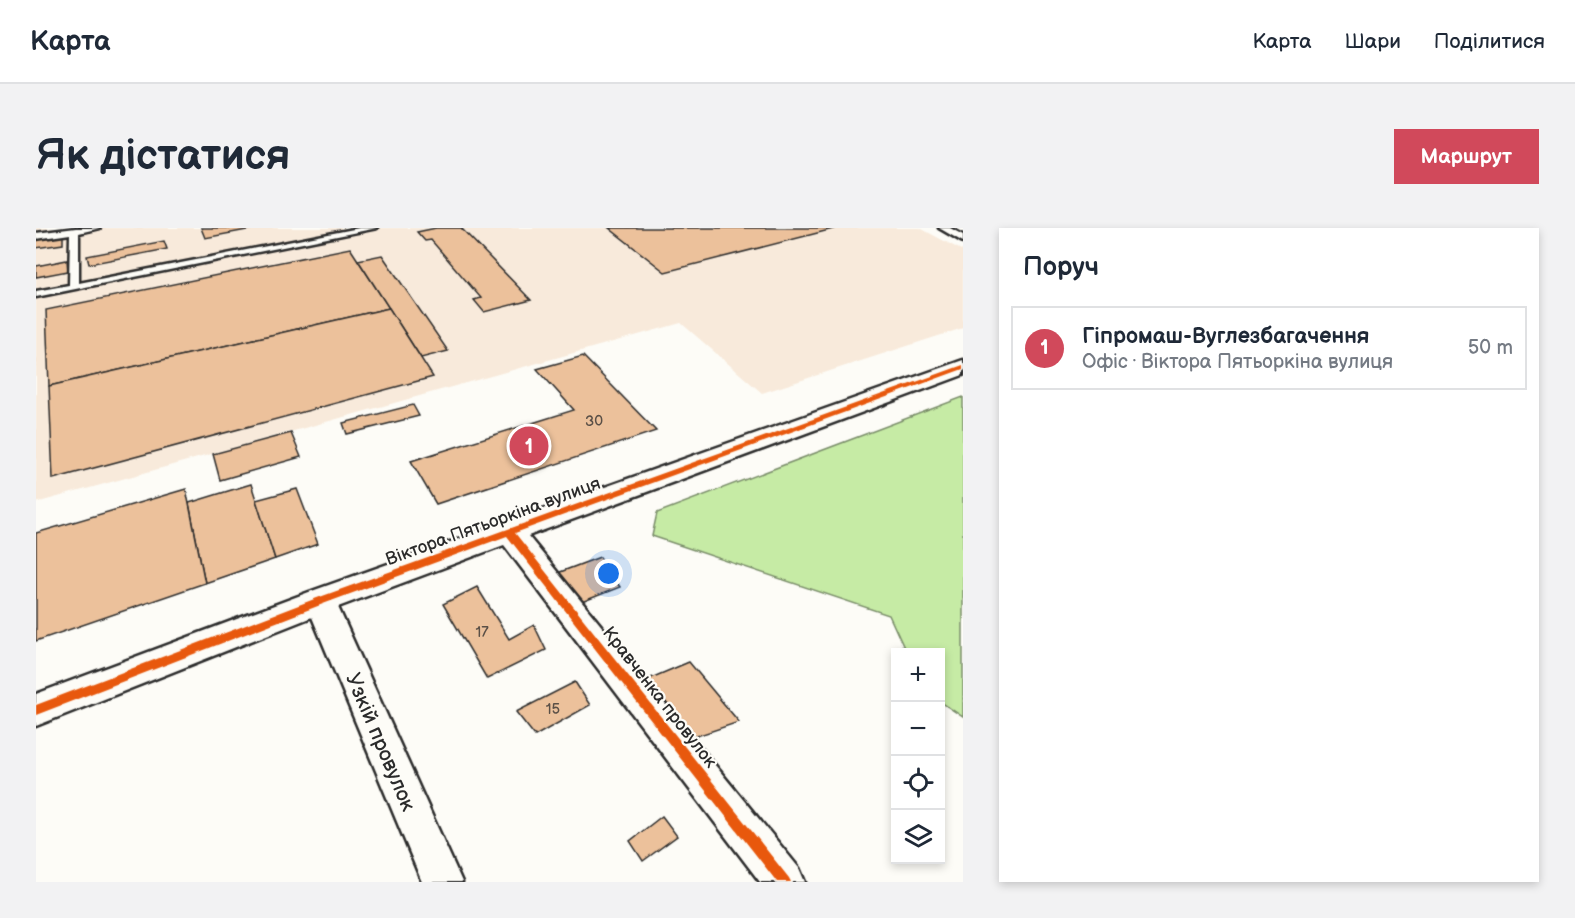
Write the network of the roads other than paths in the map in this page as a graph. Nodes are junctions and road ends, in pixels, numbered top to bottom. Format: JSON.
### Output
{"nodes":[{"id":1,"x":96,"y":228,"type":"edge"},
{"id":2,"x":373,"y":228,"type":"edge"},
{"id":3,"x":943,"y":228,"type":"edge"},
{"id":4,"x":75,"y":231,"type":"junction"},
{"id":5,"x":36,"y":236,"type":"edge"},
{"id":6,"x":963,"y":239,"type":"edge"},
{"id":7,"x":74,"y":287,"type":"junction"},
{"id":8,"x":36,"y":294,"type":"edge"},
{"id":9,"x":963,"y":367,"type":"edge"},
{"id":10,"x":509,"y":532,"type":"junction"},
{"id":11,"x":320,"y":601,"type":"junction"},
{"id":12,"x":36,"y":710,"type":"edge"},
{"id":13,"x":442,"y":882,"type":"edge"},
{"id":14,"x":784,"y":882,"type":"edge"}],
"edges":[{"from":1,"to":4,"type":"lane"},
{"from":2,"to":7,"type":"lane"},
{"from":3,"to":6,"type":"lane"},
{"from":4,"to":5,"type":"lane"},
{"from":4,"to":7,"type":"lane"},
{"from":7,"to":8,"type":"lane"},
{"from":9,"to":10,"type":"street","name":"Віктора Пятьоркіна вулиця"},
{"from":10,"to":11,"type":"street","name":"Віктора Пятьоркіна вулиця"},
{"from":10,"to":14,"type":"street","name":"Кравченка провулок"},
{"from":11,"to":12,"type":"street","name":"Віктора Пятьоркіна вулиця"},
{"from":11,"to":13,"type":"street","name":"Узкій провулок"}]}
